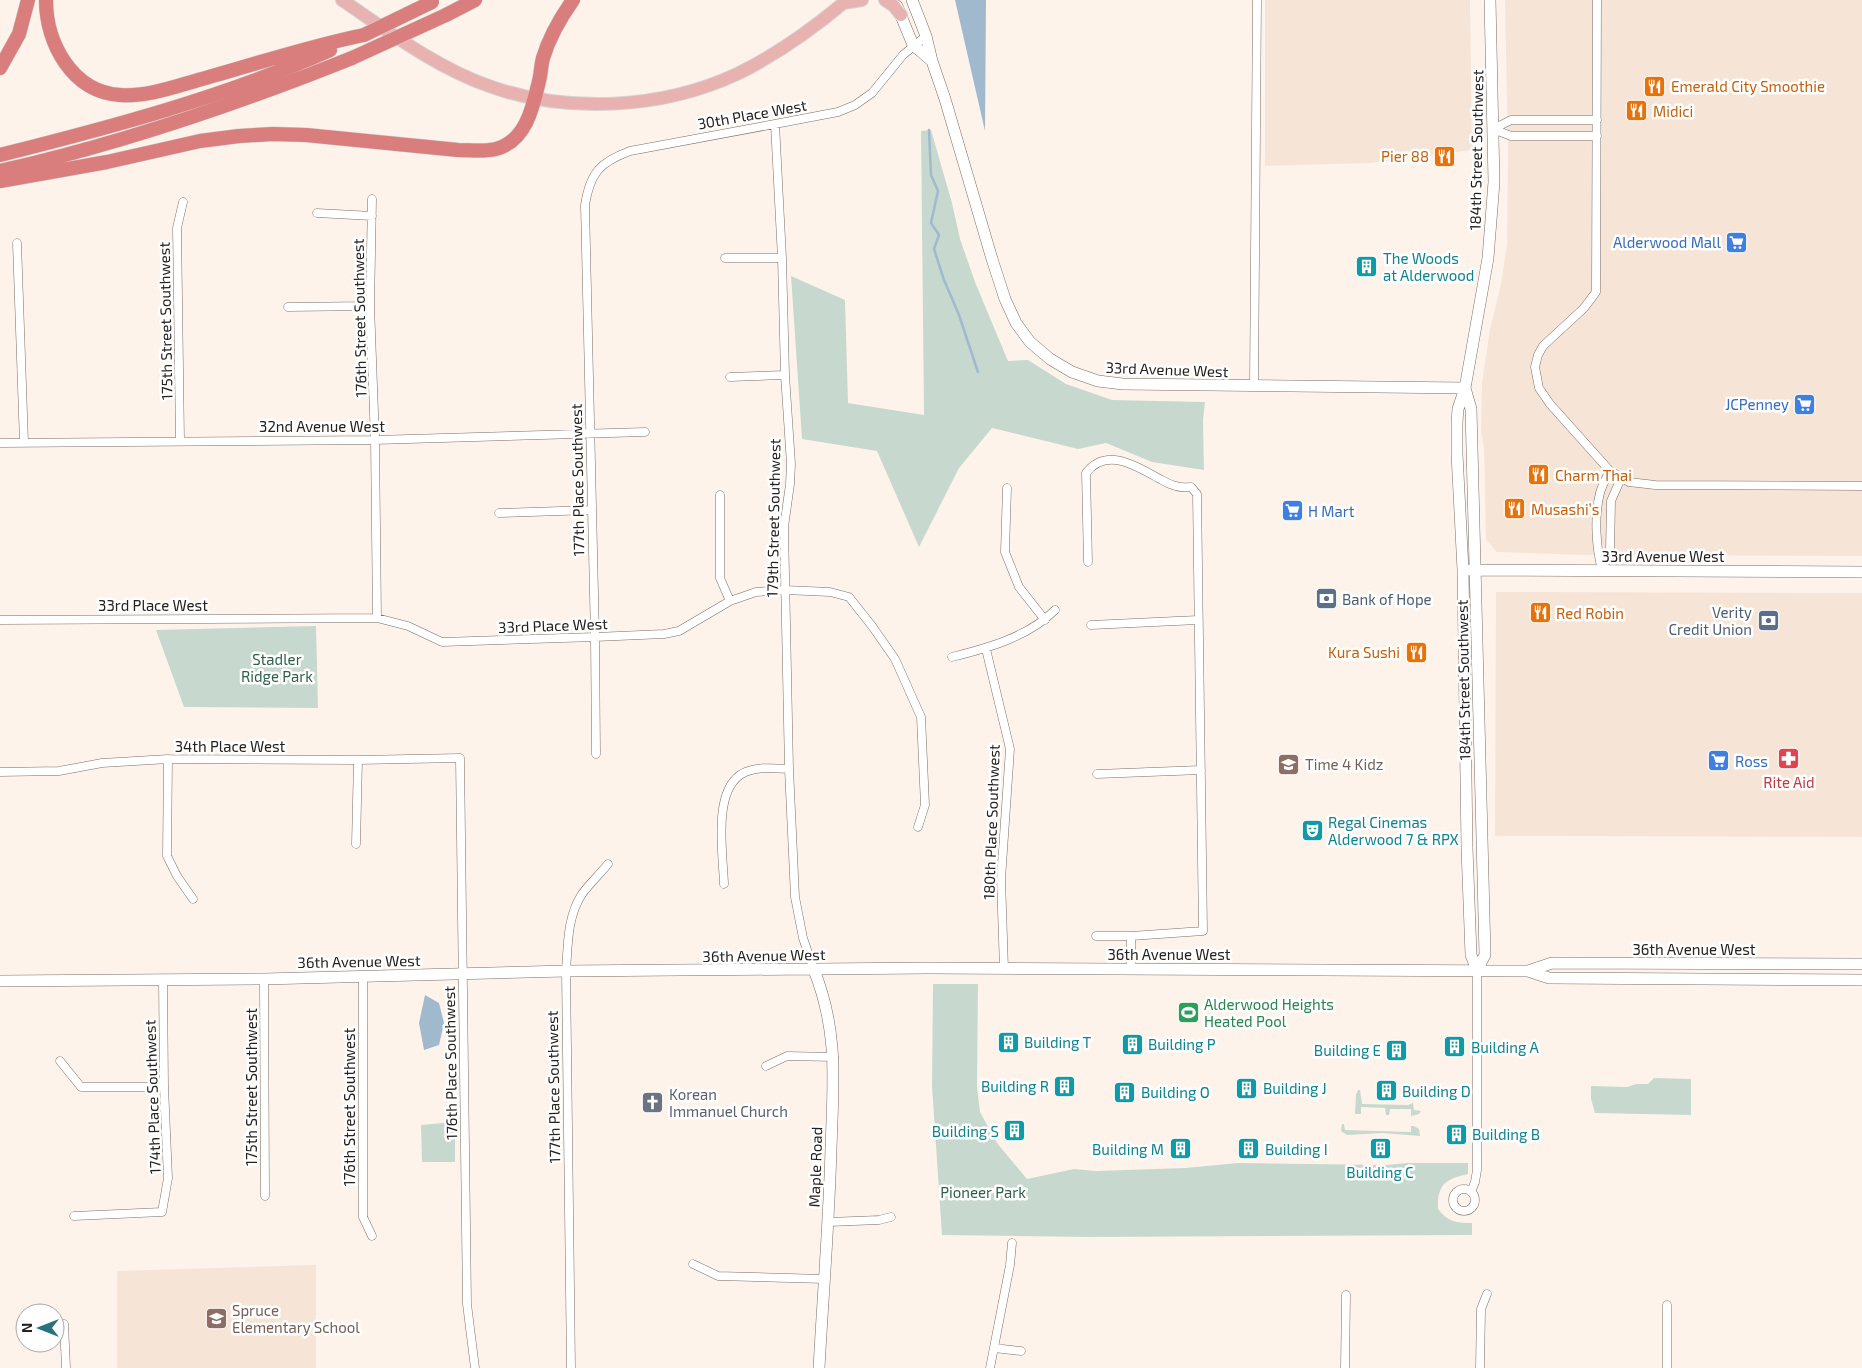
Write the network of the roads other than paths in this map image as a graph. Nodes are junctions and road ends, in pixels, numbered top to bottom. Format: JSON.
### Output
{"nodes":[{"id":1,"x":28,"y":0,"type":"edge"},
{"id":2,"x":46,"y":0,"type":"edge"},
{"id":3,"x":342,"y":0,"type":"edge"},
{"id":4,"x":475,"y":0,"type":"edge"},
{"id":5,"x":573,"y":0,"type":"edge"},
{"id":6,"x":862,"y":0,"type":"edge"},
{"id":7,"x":885,"y":0,"type":"edge"},
{"id":8,"x":895,"y":0,"type":"edge"},
{"id":9,"x":912,"y":0,"type":"edge"},
{"id":10,"x":1257,"y":0,"type":"edge"},
{"id":11,"x":1490,"y":0,"type":"edge"},
{"id":12,"x":1598,"y":0,"type":"edge"},
{"id":13,"x":434,"y":1,"type":"edge"},
{"id":14,"x":845,"y":1,"type":"edge"},
{"id":15,"x":901,"y":15,"type":"junction"},
{"id":16,"x":926,"y":36,"type":"junction"},
{"id":17,"x":913,"y":45,"type":"junction"},
{"id":18,"x":324,"y":48,"type":"junction"},
{"id":19,"x":932,"y":60,"type":"junction"},
{"id":20,"x":0,"y":68,"type":"edge"},
{"id":21,"x":534,"y":98,"type":"junction"},
{"id":22,"x":1597,"y":120,"type":"junction"},
{"id":23,"x":775,"y":124,"type":"junction"},
{"id":24,"x":1493,"y":129,"type":"junction"},
{"id":25,"x":1597,"y":136,"type":"junction"},
{"id":26,"x":0,"y":156,"type":"edge"},
{"id":27,"x":0,"y":171,"type":"edge"},
{"id":28,"x":0,"y":181,"type":"edge"},
{"id":29,"x":372,"y":199,"type":"dead end"},
{"id":30,"x":183,"y":202,"type":"dead end"},
{"id":31,"x":585,"y":204,"type":"joint"},
{"id":32,"x":317,"y":213,"type":"dead end"},
{"id":33,"x":372,"y":216,"type":"junction"},
{"id":34,"x":16,"y":243,"type":"dead end"},
{"id":35,"x":725,"y":258,"type":"dead end"},
{"id":36,"x":782,"y":258,"type":"junction"},
{"id":37,"x":370,"y":306,"type":"junction"},
{"id":38,"x":288,"y":307,"type":"dead end"},
{"id":39,"x":785,"y":375,"type":"junction"},
{"id":40,"x":730,"y":377,"type":"dead end"},
{"id":41,"x":1254,"y":386,"type":"junction"},
{"id":42,"x":1465,"y":388,"type":"junction"},
{"id":43,"x":645,"y":432,"type":"dead end"},
{"id":44,"x":589,"y":435,"type":"junction"},
{"id":45,"x":180,"y":440,"type":"junction"},
{"id":46,"x":375,"y":440,"type":"junction"},
{"id":47,"x":0,"y":442,"type":"edge"},
{"id":48,"x":24,"y":443,"type":"junction"},
{"id":49,"x":1610,"y":471,"type":"junction"},
{"id":50,"x":1620,"y":478,"type":"junction"},
{"id":51,"x":1862,"y":486,"type":"edge"},
{"id":52,"x":1007,"y":488,"type":"dead end"},
{"id":53,"x":720,"y":495,"type":"dead end"},
{"id":54,"x":591,"y":510,"type":"junction"},
{"id":55,"x":499,"y":513,"type":"dead end"},
{"id":56,"x":1088,"y":562,"type":"dead end"},
{"id":57,"x":1463,"y":570,"type":"junction"},
{"id":58,"x":1475,"y":570,"type":"junction"},
{"id":59,"x":1602,"y":570,"type":"junction"},
{"id":60,"x":1862,"y":572,"type":"edge"},
{"id":61,"x":785,"y":590,"type":"junction"},
{"id":62,"x":730,"y":602,"type":"junction"},
{"id":63,"x":1055,"y":610,"type":"dead end"},
{"id":64,"x":377,"y":618,"type":"junction"},
{"id":65,"x":0,"y":620,"type":"edge"},
{"id":66,"x":1045,"y":620,"type":"junction"},
{"id":67,"x":1198,"y":620,"type":"junction"},
{"id":68,"x":1091,"y":625,"type":"dead end"},
{"id":69,"x":595,"y":637,"type":"junction"},
{"id":70,"x":986,"y":649,"type":"junction"},
{"id":71,"x":952,"y":657,"type":"dead end"},
{"id":72,"x":1478,"y":704,"type":"junction"},
{"id":73,"x":596,"y":754,"type":"dead end"},
{"id":74,"x":460,"y":758,"type":"joint"},
{"id":75,"x":168,"y":759,"type":"junction"},
{"id":76,"x":358,"y":760,"type":"junction"},
{"id":77,"x":789,"y":769,"type":"junction"},
{"id":78,"x":1201,"y":770,"type":"junction"},
{"id":79,"x":0,"y":772,"type":"edge"},
{"id":80,"x":1097,"y":774,"type":"dead end"},
{"id":81,"x":1467,"y":792,"type":"junction"},
{"id":82,"x":918,"y":827,"type":"dead end"},
{"id":83,"x":356,"y":844,"type":"dead end"},
{"id":84,"x":1483,"y":850,"type":"junction"},
{"id":85,"x":608,"y":864,"type":"dead end"},
{"id":86,"x":724,"y":884,"type":"dead end"},
{"id":87,"x":192,"y":899,"type":"dead end"},
{"id":88,"x":1096,"y":936,"type":"dead end"},
{"id":89,"x":1131,"y":936,"type":"junction"},
{"id":90,"x":1862,"y":964,"type":"edge"},
{"id":91,"x":1131,"y":968,"type":"junction"},
{"id":92,"x":1004,"y":969,"type":"junction"},
{"id":93,"x":814,"y":970,"type":"junction"},
{"id":94,"x":1477,"y":970,"type":"junction"},
{"id":95,"x":566,"y":971,"type":"junction"},
{"id":96,"x":1528,"y":971,"type":"junction"},
{"id":97,"x":463,"y":974,"type":"junction"},
{"id":98,"x":363,"y":976,"type":"junction"},
{"id":99,"x":264,"y":978,"type":"junction"},
{"id":100,"x":0,"y":980,"type":"edge"},
{"id":101,"x":163,"y":980,"type":"junction"},
{"id":102,"x":1862,"y":980,"type":"edge"},
{"id":103,"x":834,"y":1057,"type":"junction"},
{"id":104,"x":60,"y":1062,"type":"dead end"},
{"id":105,"x":766,"y":1066,"type":"dead end"},
{"id":106,"x":164,"y":1087,"type":"junction"},
{"id":107,"x":1471,"y":1192,"type":"dead end"},
{"id":108,"x":265,"y":1196,"type":"dead end"},
{"id":109,"x":74,"y":1216,"type":"dead end"},
{"id":110,"x":891,"y":1217,"type":"dead end"},
{"id":111,"x":829,"y":1222,"type":"junction"},
{"id":112,"x":372,"y":1236,"type":"dead end"},
{"id":113,"x":1012,"y":1243,"type":"dead end"},
{"id":114,"x":693,"y":1264,"type":"dead end"},
{"id":115,"x":824,"y":1279,"type":"junction"},
{"id":116,"x":1487,"y":1294,"type":"dead end"},
{"id":117,"x":1346,"y":1295,"type":"dead end"},
{"id":118,"x":1667,"y":1305,"type":"dead end"},
{"id":119,"x":65,"y":1346,"type":"edge"},
{"id":120,"x":994,"y":1348,"type":"junction"},
{"id":121,"x":1021,"y":1351,"type":"dead end"},
{"id":122,"x":66,"y":1368,"type":"edge"},
{"id":123,"x":474,"y":1368,"type":"edge"},
{"id":124,"x":571,"y":1368,"type":"edge"},
{"id":125,"x":819,"y":1368,"type":"edge"},
{"id":126,"x":990,"y":1368,"type":"edge"},
{"id":127,"x":1345,"y":1368,"type":"edge"},
{"id":128,"x":1480,"y":1368,"type":"edge"},
{"id":129,"x":1667,"y":1368,"type":"edge"}],
"edges":[{"from":1,"to":20,"type":"highway"},
{"from":2,"to":18,"type":"highway"},
{"from":3,"to":21,"type":"main road"},
{"from":4,"to":27,"type":"highway","bridge":true},
{"from":5,"to":21,"type":"highway"},
{"from":6,"to":14,"type":"main road"},
{"from":7,"to":15,"type":"main road"},
{"from":8,"to":15,"type":"main road"},
{"from":9,"to":16,"type":"main road","name":"33rd Avenue West"},
{"from":10,"to":41,"type":"street"},
{"from":11,"to":24,"type":"main road","name":"184th Street Southwest"},
{"from":12,"to":22,"type":"street"},
{"from":13,"to":18,"type":"highway","bridge":true},
{"from":14,"to":21,"type":"main road"},
{"from":15,"to":17,"type":"main road"},
{"from":16,"to":17,"type":"street","name":"30th Place West"},
{"from":16,"to":19,"type":"main road","name":"33rd Avenue West"},
{"from":17,"to":19,"type":"main road"},
{"from":17,"to":23,"type":"street","name":"30th Place West"},
{"from":18,"to":26,"type":"highway"},
{"from":19,"to":41,"type":"main road","name":"33rd Avenue West"},
{"from":21,"to":28,"type":"highway"},
{"from":22,"to":24,"type":"street"},
{"from":22,"to":25,"type":"street"},
{"from":23,"to":31,"type":"street","name":"30th Place West"},
{"from":23,"to":36,"type":"street","name":"179th Street Southwest"},
{"from":24,"to":25,"type":"street"},
{"from":24,"to":42,"type":"main road","name":"184th Street Southwest"},
{"from":25,"to":49,"type":"street"},
{"from":29,"to":33,"type":"street","name":"176th Street Southwest"},
{"from":30,"to":45,"type":"street","name":"175th Street Southwest"},
{"from":31,"to":44,"type":"street","name":"177th Place Southwest"},
{"from":32,"to":33,"type":"street"},
{"from":33,"to":37,"type":"street","name":"176th Street Southwest"},
{"from":34,"to":48,"type":"street"},
{"from":35,"to":36,"type":"street"},
{"from":36,"to":39,"type":"street","name":"179th Street Southwest"},
{"from":37,"to":38,"type":"street"},
{"from":37,"to":46,"type":"street","name":"176th Street Southwest"},
{"from":39,"to":40,"type":"street"},
{"from":39,"to":61,"type":"street","name":"179th Street Southwest"},
{"from":41,"to":42,"type":"main road","name":"33rd Avenue West"},
{"from":42,"to":57,"type":"main road","name":"184th Street Southwest"},
{"from":42,"to":58,"type":"main road","name":"184th Street Southwest"},
{"from":43,"to":44,"type":"street","name":"32nd Avenue West"},
{"from":44,"to":46,"type":"street","name":"32nd Avenue West"},
{"from":44,"to":54,"type":"street","name":"177th Place Southwest"},
{"from":45,"to":46,"type":"street","name":"32nd Avenue West"},
{"from":45,"to":48,"type":"street","name":"32nd Avenue West"},
{"from":46,"to":64,"type":"street","name":"176th Street Southwest"},
{"from":47,"to":48,"type":"street","name":"32nd Avenue West"},
{"from":49,"to":50,"type":"street"},
{"from":49,"to":59,"type":"street"},
{"from":50,"to":51,"type":"street"},
{"from":50,"to":59,"type":"street"},
{"from":52,"to":66,"type":"street"},
{"from":53,"to":62,"type":"street"},
{"from":54,"to":55,"type":"street"},
{"from":54,"to":69,"type":"street","name":"177th Place Southwest"},
{"from":56,"to":67,"type":"street"},
{"from":57,"to":58,"type":"main road","name":"33rd Avenue West"},
{"from":57,"to":81,"type":"main road","name":"184th Street Southwest"},
{"from":58,"to":59,"type":"main road","name":"33rd Avenue West"},
{"from":58,"to":72,"type":"main road","name":"184th Street Southwest"},
{"from":59,"to":60,"type":"main road","name":"33rd Avenue West"},
{"from":61,"to":62,"type":"street","name":"33rd Place West"},
{"from":61,"to":77,"type":"street","name":"179th Street Southwest"},
{"from":61,"to":82,"type":"street","name":"33rd Place West"},
{"from":62,"to":69,"type":"street","name":"33rd Place West"},
{"from":63,"to":66,"type":"street"},
{"from":64,"to":65,"type":"street","name":"33rd Place West"},
{"from":64,"to":69,"type":"street","name":"33rd Place West"},
{"from":66,"to":70,"type":"street"},
{"from":67,"to":68,"type":"street"},
{"from":67,"to":78,"type":"street"},
{"from":69,"to":73,"type":"street","name":"177th Place Southwest"},
{"from":70,"to":71,"type":"street"},
{"from":70,"to":92,"type":"street","name":"180th Place Southwest"},
{"from":72,"to":81,"type":"main road"},
{"from":72,"to":84,"type":"main road","name":"184th Street Southwest"},
{"from":74,"to":76,"type":"street","name":"34th Place West"},
{"from":74,"to":97,"type":"street","name":"176th Place Southwest"},
{"from":75,"to":76,"type":"street","name":"34th Place West"},
{"from":75,"to":79,"type":"street","name":"34th Place West"},
{"from":75,"to":87,"type":"street"},
{"from":76,"to":83,"type":"street"},
{"from":77,"to":86,"type":"street"},
{"from":77,"to":93,"type":"street","name":"179th Street Southwest"},
{"from":78,"to":80,"type":"street"},
{"from":78,"to":89,"type":"street"},
{"from":81,"to":84,"type":"main road"},
{"from":81,"to":94,"type":"main road","name":"184th Street Southwest"},
{"from":84,"to":94,"type":"main road","name":"184th Street Southwest"},
{"from":85,"to":95,"type":"street","name":"177th Place Southwest"},
{"from":88,"to":89,"type":"street"},
{"from":89,"to":91,"type":"street"},
{"from":90,"to":96,"type":"main road","name":"36th Avenue West"},
{"from":91,"to":92,"type":"main road","name":"36th Avenue West"},
{"from":91,"to":94,"type":"main road","name":"36th Avenue West"},
{"from":92,"to":93,"type":"main road","name":"36th Avenue West"},
{"from":93,"to":95,"type":"main road","name":"36th Avenue West"},
{"from":93,"to":103,"type":"main road","name":"Maple Road"},
{"from":94,"to":96,"type":"main road","name":"36th Avenue West"},
{"from":94,"to":107,"type":"street","name":"184th Street Southwest"},
{"from":95,"to":97,"type":"main road","name":"36th Avenue West"},
{"from":95,"to":124,"type":"street","name":"177th Place Southwest"},
{"from":96,"to":102,"type":"main road","name":"36th Avenue West"},
{"from":97,"to":98,"type":"main road","name":"36th Avenue West"},
{"from":97,"to":123,"type":"street","name":"176th Place Southwest"},
{"from":98,"to":99,"type":"main road","name":"36th Avenue West"},
{"from":98,"to":112,"type":"street","name":"176th Street Southwest"},
{"from":99,"to":101,"type":"main road","name":"36th Avenue West"},
{"from":99,"to":108,"type":"street","name":"175th Street Southwest"},
{"from":100,"to":101,"type":"main road","name":"36th Avenue West"},
{"from":101,"to":106,"type":"street","name":"174th Place Southwest"},
{"from":103,"to":105,"type":"street"},
{"from":103,"to":111,"type":"main road","name":"Maple Road"},
{"from":104,"to":106,"type":"street"},
{"from":106,"to":109,"type":"street","name":"174th Place Southwest"},
{"from":110,"to":111,"type":"street"},
{"from":111,"to":115,"type":"main road","name":"Maple Road"},
{"from":113,"to":120,"type":"street"},
{"from":114,"to":115,"type":"street"},
{"from":115,"to":125,"type":"main road","name":"Maple Road"},
{"from":116,"to":128,"type":"street"},
{"from":117,"to":127,"type":"street"},
{"from":118,"to":129,"type":"street"},
{"from":119,"to":122,"type":"street"},
{"from":120,"to":121,"type":"street"},
{"from":120,"to":126,"type":"street"}]}
